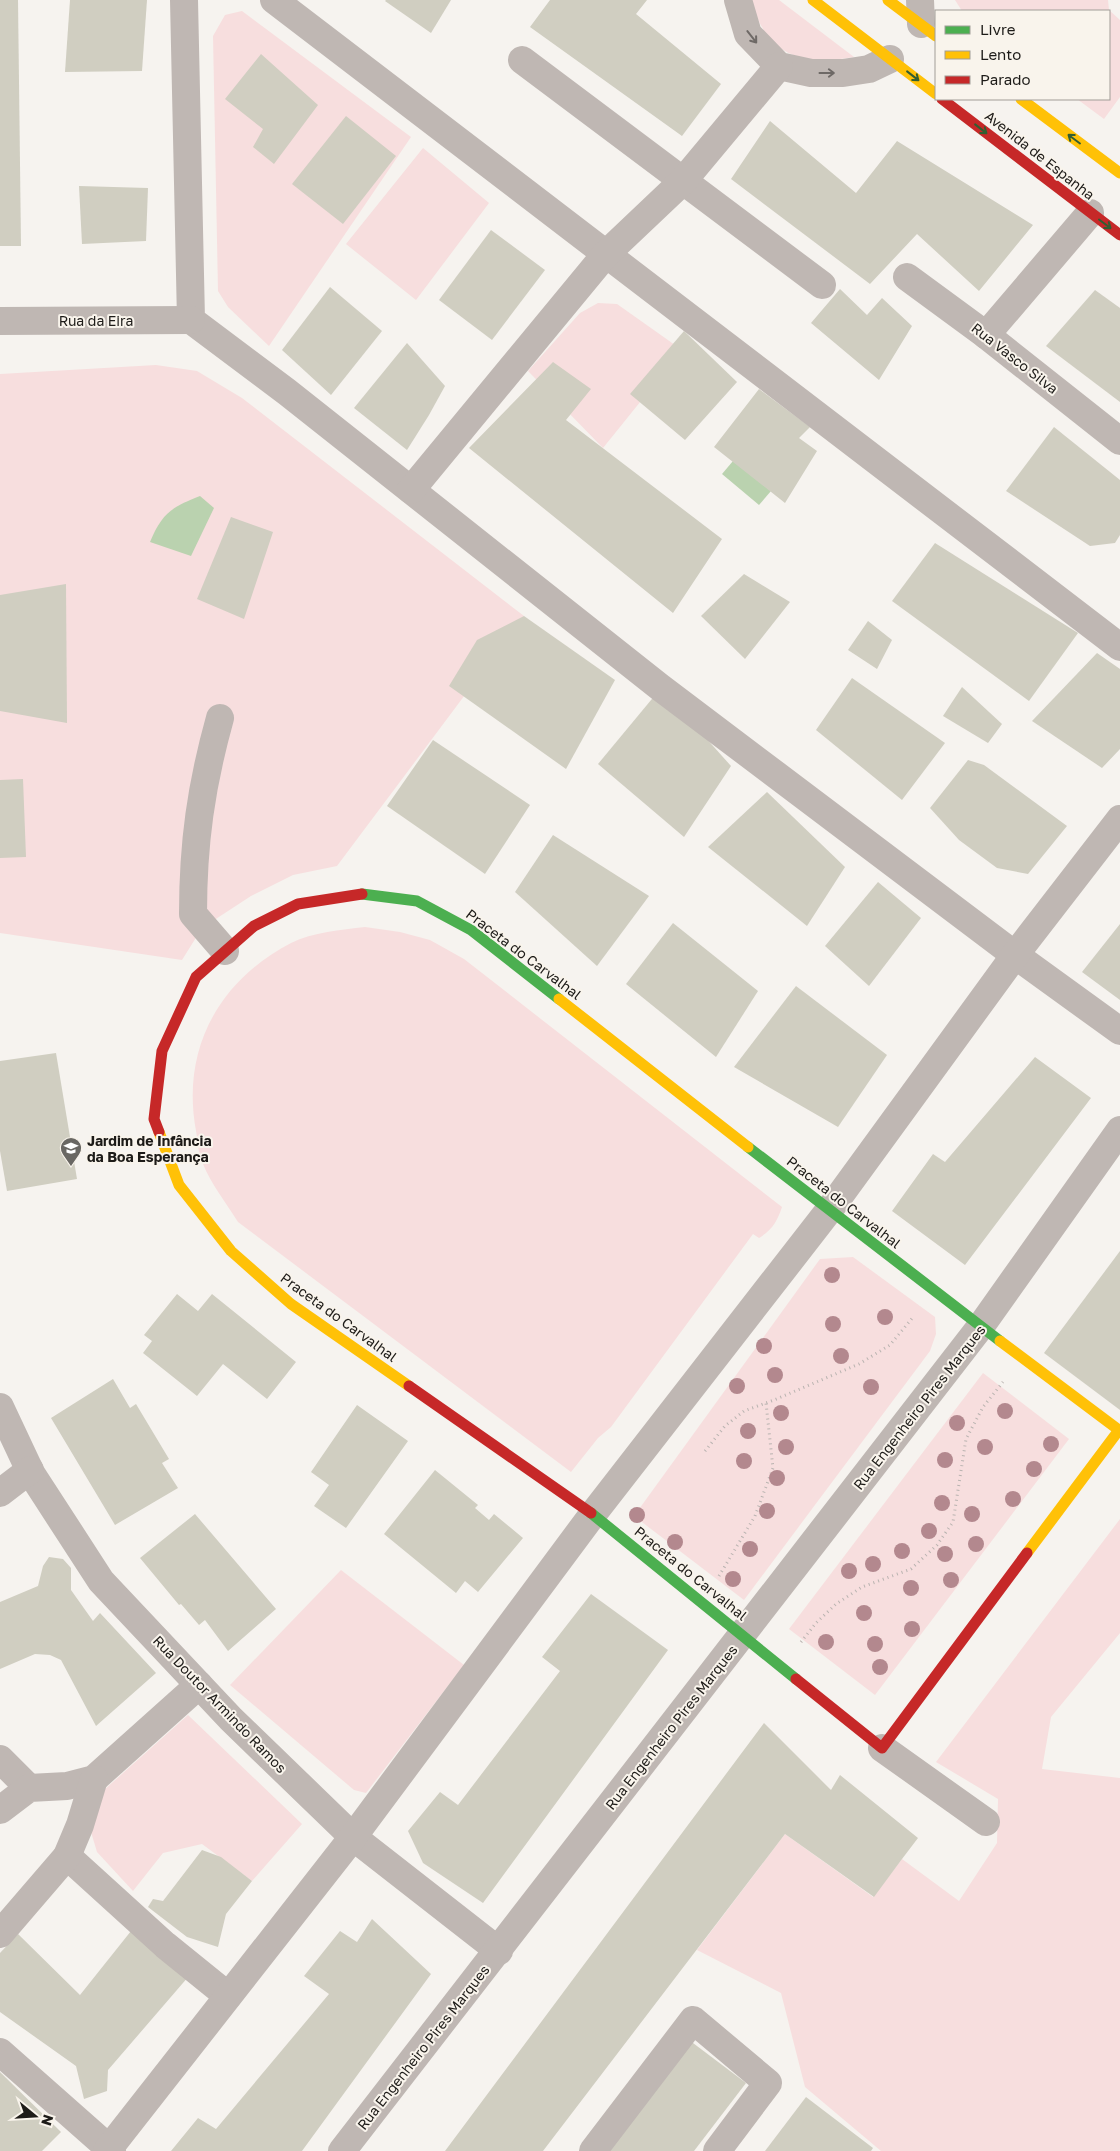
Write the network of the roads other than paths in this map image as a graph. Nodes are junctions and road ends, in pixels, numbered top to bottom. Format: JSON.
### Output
{"nodes":[{"id":1,"x":184,"y":0,"type":"edge"},
{"id":2,"x":274,"y":0,"type":"edge"},
{"id":3,"x":738,"y":0,"type":"edge"},
{"id":4,"x":813,"y":0,"type":"edge"},
{"id":5,"x":888,"y":0,"type":"edge"},
{"id":6,"x":926,"y":20,"type":"edge"},
{"id":7,"x":890,"y":58,"type":"junction"},
{"id":8,"x":522,"y":60,"type":"dead end"},
{"id":9,"x":779,"y":66,"type":"junction"},
{"id":10,"x":935,"y":93,"type":"edge"},
{"id":11,"x":943,"y":100,"type":"edge"},
{"id":12,"x":1022,"y":100,"type":"edge"},
{"id":13,"x":1120,"y":173,"type":"edge"},
{"id":14,"x":683,"y":181,"type":"junction"},
{"id":15,"x":1090,"y":212,"type":"junction"},
{"id":16,"x":1120,"y":235,"type":"edge"},
{"id":17,"x":605,"y":254,"type":"junction"},
{"id":18,"x":908,"y":277,"type":"dead end"},
{"id":19,"x":822,"y":285,"type":"dead end"},
{"id":20,"x":191,"y":320,"type":"junction"},
{"id":21,"x":0,"y":321,"type":"edge"},
{"id":22,"x":986,"y":335,"type":"junction"},
{"id":23,"x":1120,"y":441,"type":"edge"},
{"id":24,"x":411,"y":490,"type":"junction"},
{"id":25,"x":1120,"y":647,"type":"edge"},
{"id":26,"x":220,"y":718,"type":"dead end"},
{"id":27,"x":1120,"y":819,"type":"edge"},
{"id":28,"x":225,"y":951,"type":"junction"},
{"id":29,"x":1015,"y":955,"type":"junction"},
{"id":30,"x":1120,"y":1031,"type":"edge"},
{"id":31,"x":1120,"y":1130,"type":"edge"},
{"id":32,"x":830,"y":1210,"type":"junction"},
{"id":33,"x":981,"y":1326,"type":"junction"},
{"id":34,"x":0,"y":1407,"type":"edge"},
{"id":35,"x":1119,"y":1430,"type":"edge"},
{"id":36,"x":30,"y":1470,"type":"junction"},
{"id":37,"x":0,"y":1493,"type":"edge"},
{"id":38,"x":593,"y":1514,"type":"junction"},
{"id":39,"x":743,"y":1634,"type":"junction"},
{"id":40,"x":199,"y":1684,"type":"junction"},
{"id":41,"x":882,"y":1748,"type":"junction"},
{"id":42,"x":0,"y":1759,"type":"edge"},
{"id":43,"x":94,"y":1779,"type":"junction"},
{"id":44,"x":29,"y":1788,"type":"junction"},
{"id":45,"x":0,"y":1810,"type":"edge"},
{"id":46,"x":986,"y":1822,"type":"dead end"},
{"id":47,"x":353,"y":1837,"type":"junction"},
{"id":48,"x":67,"y":1856,"type":"junction"},
{"id":49,"x":0,"y":1934,"type":"edge"},
{"id":50,"x":499,"y":1951,"type":"junction"},
{"id":51,"x":228,"y":1996,"type":"junction"},
{"id":52,"x":0,"y":2052,"type":"edge"},
{"id":53,"x":109,"y":2150,"type":"edge"},
{"id":54,"x":342,"y":2151,"type":"edge"},
{"id":55,"x":593,"y":2151,"type":"edge"},
{"id":56,"x":718,"y":2151,"type":"edge"}],
"edges":[{"from":1,"to":20,"type":"street"},
{"from":2,"to":17,"type":"street"},
{"from":3,"to":9,"type":"street","one_way":true},
{"from":4,"to":7,"type":"street"},
{"from":5,"to":6,"type":"street"},
{"from":9,"to":7,"type":"street","one_way":true},
{"from":7,"to":10,"type":"street","one_way":true},
{"from":8,"to":14,"type":"street"},
{"from":9,"to":14,"type":"street"},
{"from":11,"to":15,"type":"street","name":"Avenida de Espanha","one_way":true},
{"from":13,"to":12,"type":"street","one_way":true},
{"from":14,"to":17,"type":"street"},
{"from":14,"to":19,"type":"street"},
{"from":15,"to":16,"type":"street","name":"Avenida de Espanha","one_way":true},
{"from":15,"to":22,"type":"street"},
{"from":17,"to":24,"type":"street"},
{"from":17,"to":25,"type":"street"},
{"from":18,"to":22,"type":"street","name":"Rua Vasco Silva"},
{"from":20,"to":21,"type":"street","name":"Rua da Eira"},
{"from":20,"to":24,"type":"street"},
{"from":22,"to":23,"type":"street","name":"Rua Vasco Silva"},
{"from":24,"to":29,"type":"street"},
{"from":26,"to":28,"type":"street"},
{"from":27,"to":29,"type":"street"},
{"from":28,"to":32,"type":"street","name":"Praceta do Carvalhal"},
{"from":28,"to":38,"type":"street","name":"Praceta do Carvalhal"},
{"from":29,"to":30,"type":"street"},
{"from":29,"to":32,"type":"street"},
{"from":31,"to":33,"type":"street","name":"Rua Engenheiro Pires Marques"},
{"from":32,"to":33,"type":"street","name":"Praceta do Carvalhal"},
{"from":32,"to":38,"type":"street"},
{"from":33,"to":35,"type":"street","name":"Praceta do Carvalhal"},
{"from":33,"to":39,"type":"street","name":"Rua Engenheiro Pires Marques"},
{"from":34,"to":36,"type":"street","name":"Rua Doutor Armindo Ramos"},
{"from":35,"to":41,"type":"street"},
{"from":36,"to":37,"type":"street"},
{"from":36,"to":40,"type":"street","name":"Rua Doutor Armindo Ramos"},
{"from":38,"to":39,"type":"street","name":"Praceta do Carvalhal"},
{"from":38,"to":47,"type":"street"},
{"from":39,"to":41,"type":"street","name":"Praceta do Carvalhal"},
{"from":39,"to":50,"type":"street","name":"Rua Engenheiro Pires Marques"},
{"from":40,"to":43,"type":"street"},
{"from":40,"to":47,"type":"street","name":"Rua Doutor Armindo Ramos"},
{"from":41,"to":46,"type":"street"},
{"from":42,"to":44,"type":"street"},
{"from":43,"to":44,"type":"street"},
{"from":43,"to":48,"type":"street"},
{"from":44,"to":45,"type":"street"},
{"from":47,"to":50,"type":"street","name":"Rua Doutor Armindo Ramos"},
{"from":47,"to":51,"type":"street"},
{"from":48,"to":49,"type":"street"},
{"from":48,"to":51,"type":"street"},
{"from":50,"to":54,"type":"street","name":"Rua Engenheiro Pires Marques"},
{"from":51,"to":53,"type":"street"},
{"from":52,"to":53,"type":"street"},
{"from":55,"to":56,"type":"street"}]}
